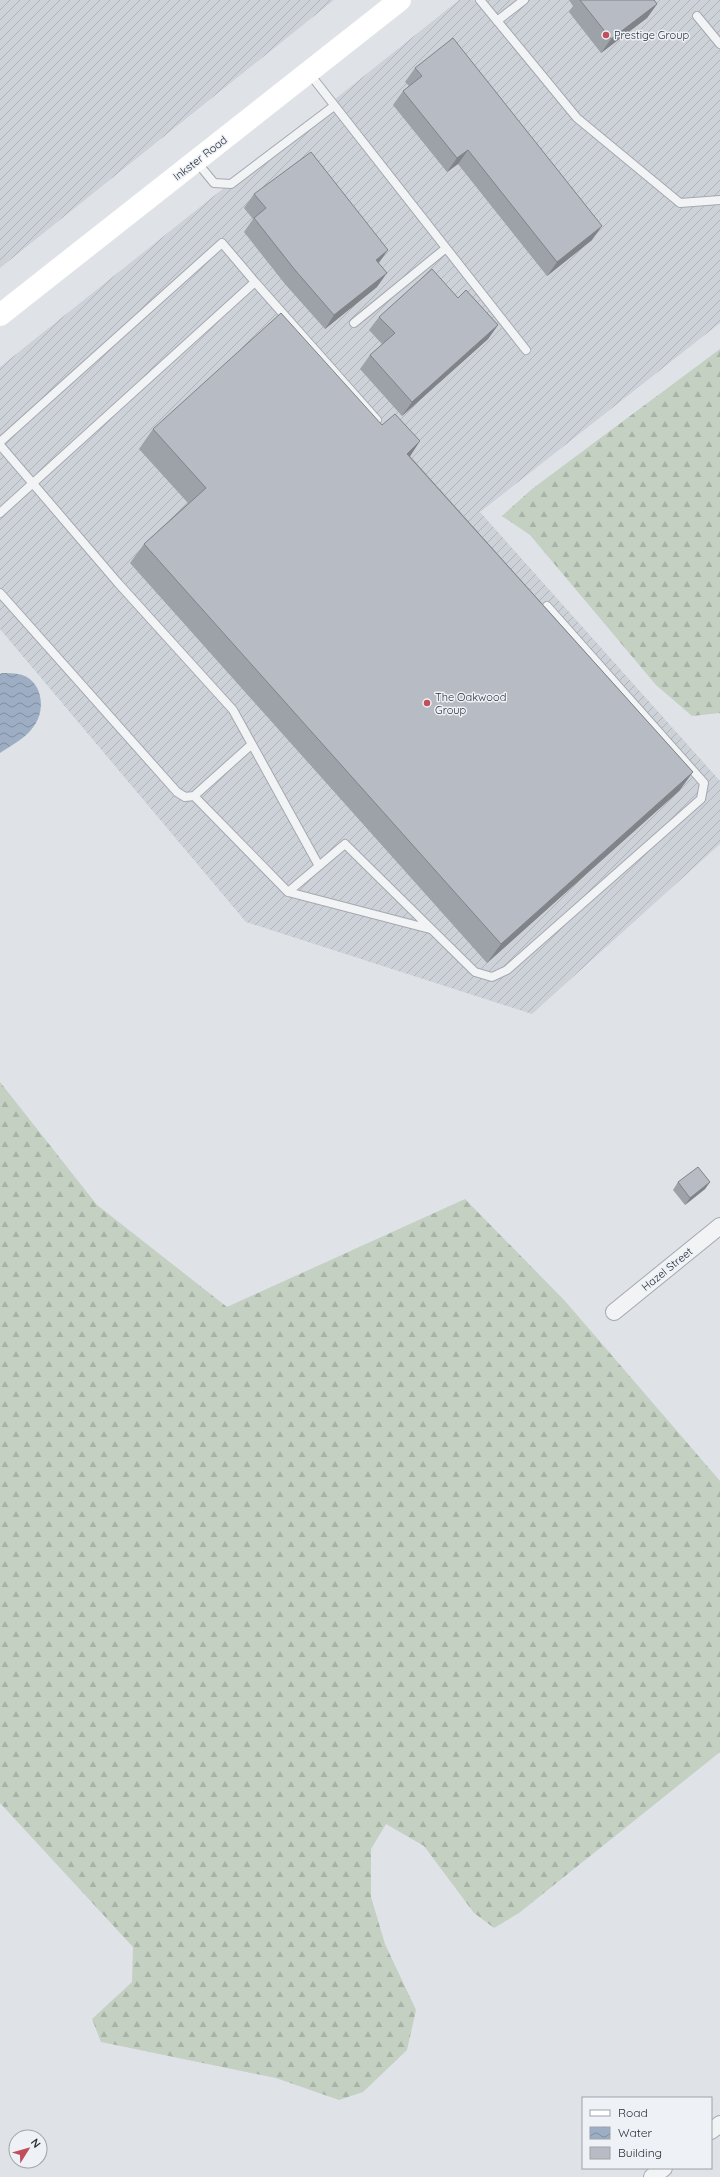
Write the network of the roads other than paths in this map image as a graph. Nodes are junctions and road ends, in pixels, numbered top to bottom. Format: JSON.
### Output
{"nodes":[{"id":1,"x":400,"y":0,"type":"edge"},
{"id":2,"x":480,"y":0,"type":"edge"},
{"id":3,"x":524,"y":0,"type":"edge"},
{"id":4,"x":698,"y":16,"type":"dead end"},
{"id":5,"x":497,"y":21,"type":"junction"},
{"id":6,"x":720,"y":44,"type":"edge"},
{"id":7,"x":308,"y":72,"type":"junction"},
{"id":8,"x":334,"y":106,"type":"junction"},
{"id":9,"x":196,"y":161,"type":"junction"},
{"id":10,"x":720,"y":200,"type":"edge"},
{"id":11,"x":446,"y":248,"type":"junction"},
{"id":12,"x":255,"y":282,"type":"junction"},
{"id":13,"x":0,"y":315,"type":"edge"},
{"id":14,"x":354,"y":323,"type":"dead end"},
{"id":15,"x":526,"y":350,"type":"dead end"},
{"id":16,"x":377,"y":420,"type":"edge"},
{"id":17,"x":0,"y":443,"type":"edge"},
{"id":18,"x":33,"y":483,"type":"junction"},
{"id":19,"x":0,"y":513,"type":"edge"},
{"id":20,"x":0,"y":593,"type":"edge"},
{"id":21,"x":548,"y":606,"type":"dead end"},
{"id":22,"x":251,"y":745,"type":"junction"},
{"id":23,"x":194,"y":796,"type":"junction"},
{"id":24,"x":319,"y":866,"type":"junction"},
{"id":25,"x":288,"y":892,"type":"junction"},
{"id":26,"x":430,"y":929,"type":"junction"},
{"id":27,"x":720,"y":1226,"type":"edge"},
{"id":28,"x":614,"y":1312,"type":"dead end"},
{"id":29,"x":720,"y":2124,"type":"edge"},
{"id":30,"x":712,"y":2130,"type":"edge"},
{"id":31,"x":663,"y":2169,"type":"edge"},
{"id":32,"x":652,"y":2177,"type":"edge"}],
"edges":[{"from":1,"to":7,"type":"street","name":"Inkster Road"},
{"from":2,"to":5,"type":"lane"},
{"from":3,"to":5,"type":"lane"},
{"from":4,"to":6,"type":"lane"},
{"from":5,"to":10,"type":"lane"},
{"from":7,"to":8,"type":"lane"},
{"from":7,"to":9,"type":"street","name":"Inkster Road"},
{"from":8,"to":9,"type":"lane"},
{"from":8,"to":11,"type":"lane"},
{"from":9,"to":13,"type":"street","name":"Inkster Road"},
{"from":11,"to":14,"type":"lane"},
{"from":11,"to":15,"type":"lane"},
{"from":12,"to":16,"type":"lane"},
{"from":12,"to":17,"type":"lane"},
{"from":12,"to":18,"type":"lane"},
{"from":17,"to":18,"type":"lane"},
{"from":18,"to":19,"type":"lane"},
{"from":18,"to":22,"type":"lane"},
{"from":20,"to":23,"type":"lane"},
{"from":21,"to":26,"type":"lane"},
{"from":22,"to":23,"type":"lane"},
{"from":22,"to":24,"type":"lane"},
{"from":23,"to":25,"type":"lane"},
{"from":24,"to":25,"type":"lane"},
{"from":24,"to":26,"type":"lane"},
{"from":25,"to":26,"type":"lane"},
{"from":27,"to":28,"type":"street","name":"Hazel Street"},
{"from":29,"to":30,"type":"street"},
{"from":31,"to":32,"type":"street"}]}
